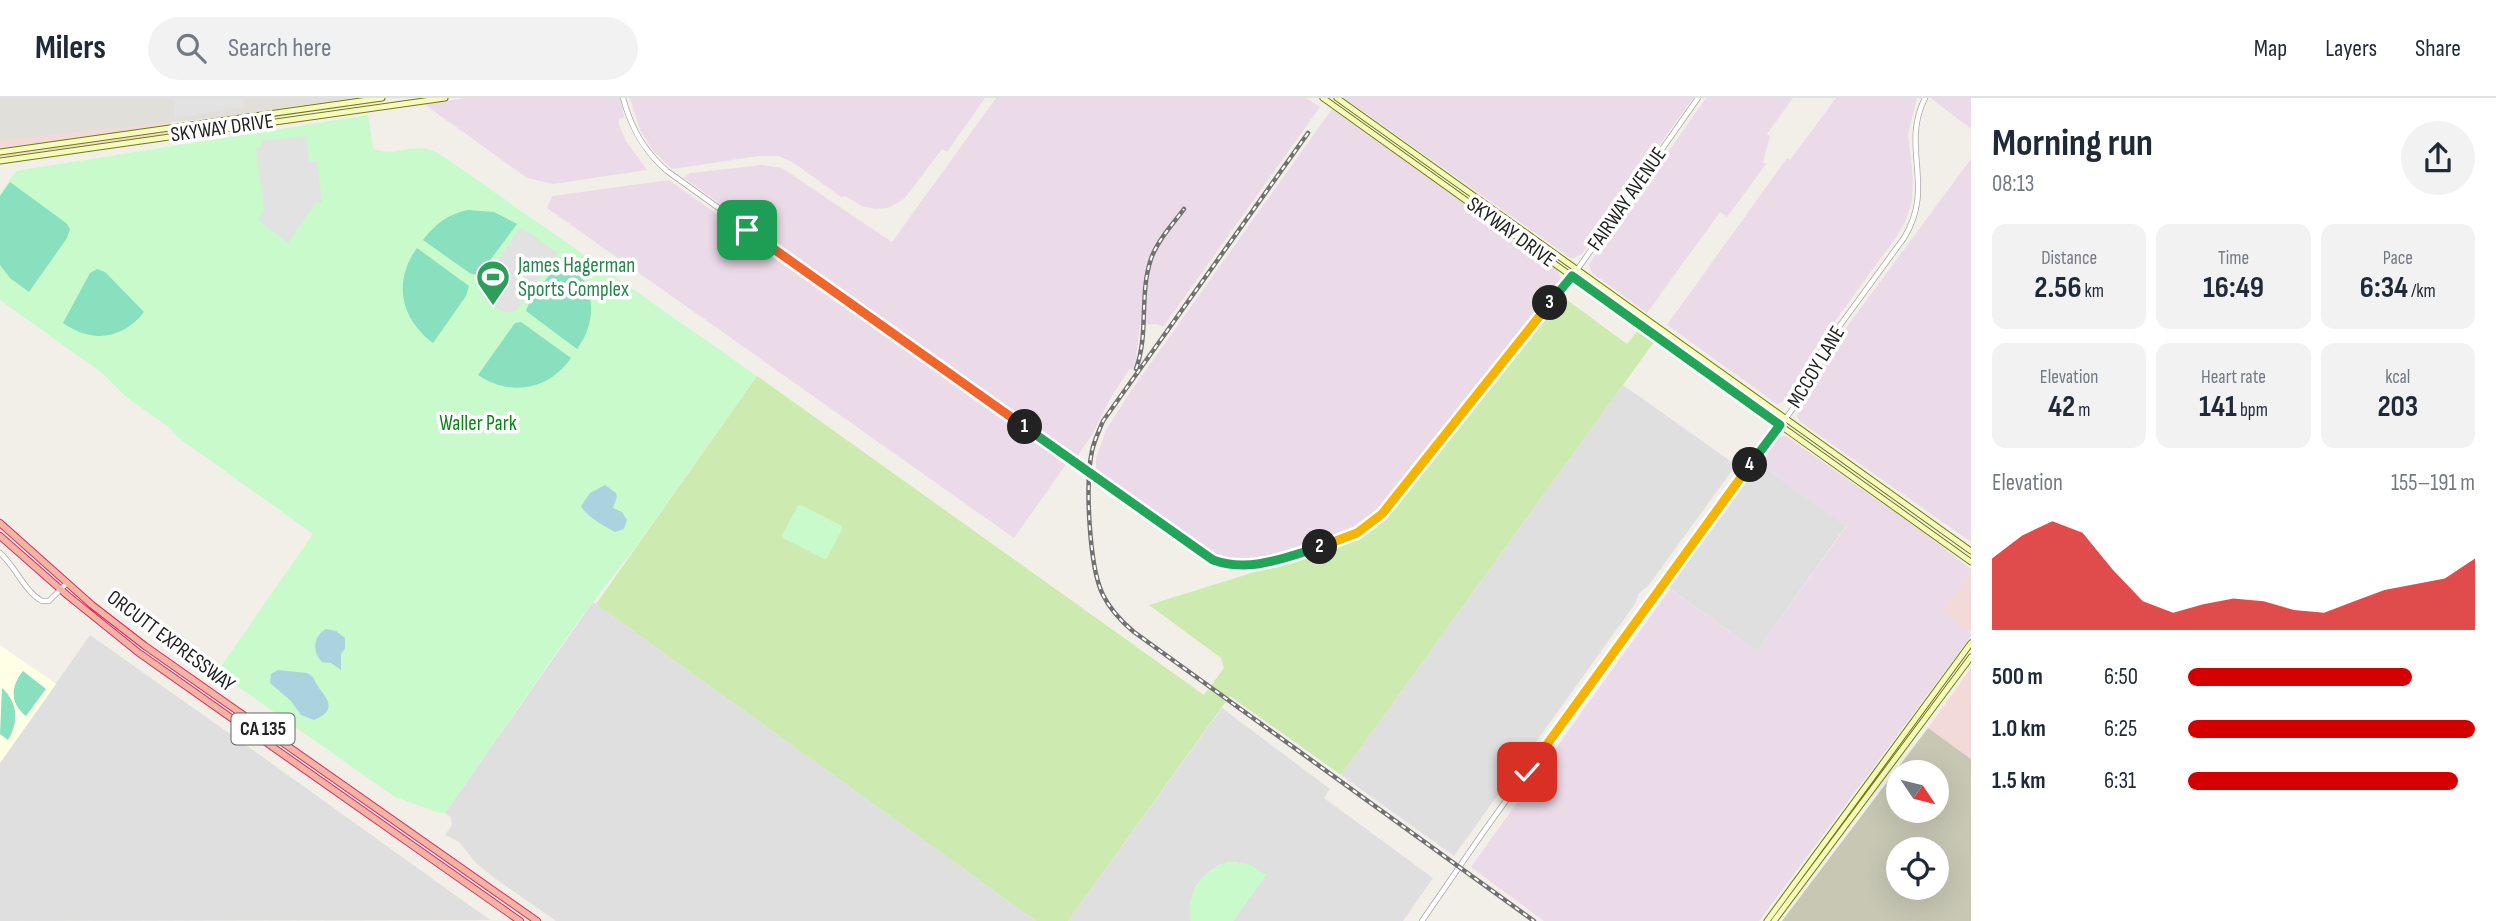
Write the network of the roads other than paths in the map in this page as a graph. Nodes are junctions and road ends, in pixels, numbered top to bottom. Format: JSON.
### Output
{"nodes":[{"id":1,"x":382,"y":98,"type":"edge"},
{"id":2,"x":445,"y":98,"type":"edge"},
{"id":3,"x":624,"y":98,"type":"edge"},
{"id":4,"x":1323,"y":98,"type":"edge"},
{"id":5,"x":1337,"y":98,"type":"edge"},
{"id":6,"x":1698,"y":98,"type":"edge"},
{"id":7,"x":1925,"y":98,"type":"edge"},
{"id":8,"x":0,"y":152,"type":"edge"},
{"id":9,"x":0,"y":161,"type":"edge"},
{"id":10,"x":1577,"y":270,"type":"junction"},
{"id":11,"x":1572,"y":276,"type":"junction"},
{"id":12,"x":1785,"y":419,"type":"junction"},
{"id":13,"x":1780,"y":425,"type":"junction"},
{"id":14,"x":0,"y":523,"type":"edge"},
{"id":15,"x":0,"y":536,"type":"edge"},
{"id":16,"x":1971,"y":551,"type":"edge"},
{"id":17,"x":0,"y":553,"type":"edge"},
{"id":18,"x":1971,"y":562,"type":"edge"},
{"id":19,"x":67,"y":583,"type":"junction"},
{"id":20,"x":61,"y":590,"type":"junction"},
{"id":21,"x":1971,"y":643,"type":"edge"},
{"id":22,"x":1971,"y":657,"type":"edge"},
{"id":23,"x":520,"y":921,"type":"edge"},
{"id":24,"x":537,"y":921,"type":"edge"},
{"id":25,"x":1422,"y":921,"type":"edge"},
{"id":26,"x":1767,"y":921,"type":"edge"},
{"id":27,"x":1774,"y":921,"type":"edge"}],
"edges":[{"from":1,"to":8,"type":"main road","name":"SKYWAY DRIVE"},
{"from":2,"to":9,"type":"main road","name":"SKYWAY DRIVE"},
{"from":3,"to":11,"type":"street","name":"FAIRWAY AVENUE"},
{"from":4,"to":11,"type":"main road","name":"SKYWAY DRIVE"},
{"from":5,"to":10,"type":"main road","name":"SKYWAY DRIVE"},
{"from":6,"to":10,"type":"street","name":"FAIRWAY AVENUE"},
{"from":7,"to":12,"type":"street","name":"MCCOY LANE"},
{"from":10,"to":11,"type":"street","name":"FAIRWAY AVENUE"},
{"from":10,"to":12,"type":"main road","name":"SKYWAY DRIVE"},
{"from":11,"to":13,"type":"main road","name":"SKYWAY DRIVE"},
{"from":12,"to":13,"type":"street","name":"MCCOY LANE"},
{"from":12,"to":16,"type":"main road","name":"SKYWAY DRIVE"},
{"from":13,"to":18,"type":"main road","name":"SKYWAY DRIVE"},
{"from":13,"to":25,"type":"street","name":"MCCOY LANE"},
{"from":14,"to":19,"type":"highway","name":"ORCUTT EXPRESSWAY","number":"CA 135"},
{"from":15,"to":20,"type":"highway","name":"ORCUTT EXPRESSWAY","number":"CA 135"},
{"from":17,"to":20,"type":"street"},
{"from":19,"to":20,"type":"street"},
{"from":19,"to":24,"type":"highway","name":"ORCUTT EXPRESSWAY","number":"CA 135"},
{"from":20,"to":23,"type":"highway","name":"ORCUTT EXPRESSWAY","number":"CA 135"},
{"from":21,"to":26,"type":"main road"},
{"from":22,"to":27,"type":"main road"}]}
